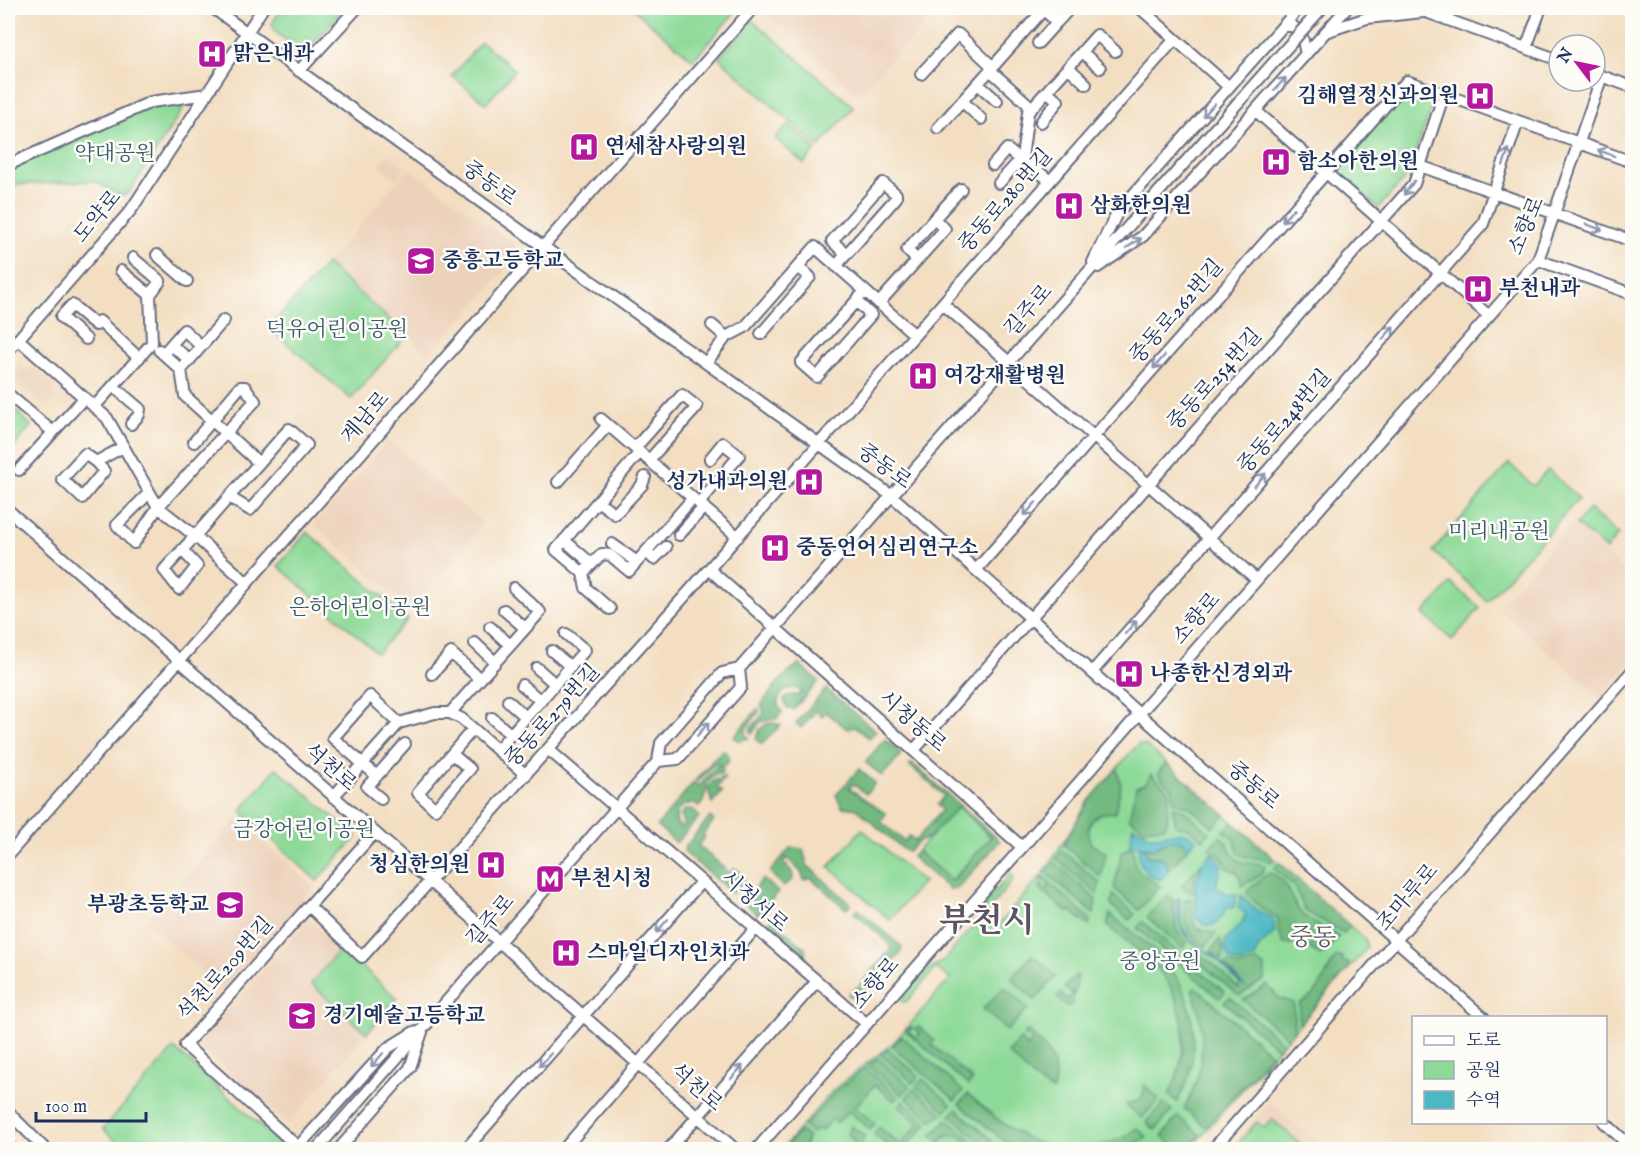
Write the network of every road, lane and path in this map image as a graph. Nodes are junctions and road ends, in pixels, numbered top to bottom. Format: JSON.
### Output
{"nodes":[{"id":1,"x":213,"y":8,"type":"edge"},
{"id":2,"x":263,"y":8,"type":"edge"},
{"id":3,"x":357,"y":8,"type":"edge"},
{"id":4,"x":753,"y":8,"type":"edge"},
{"id":5,"x":1044,"y":8,"type":"edge"},
{"id":6,"x":1140,"y":8,"type":"edge"},
{"id":7,"x":1299,"y":8,"type":"edge"},
{"id":8,"x":1322,"y":8,"type":"edge"},
{"id":9,"x":1347,"y":8,"type":"edge"},
{"id":10,"x":1415,"y":8,"type":"edge"},
{"id":11,"x":1541,"y":8,"type":"edge"},
{"id":12,"x":1069,"y":9,"type":"edge"},
{"id":13,"x":1426,"y":10,"type":"edge"},
{"id":14,"x":1286,"y":17,"type":"edge"},
{"id":15,"x":1057,"y":22,"type":"junction"},
{"id":16,"x":1327,"y":31,"type":"junction"},
{"id":17,"x":246,"y":33,"type":"junction"},
{"id":18,"x":1175,"y":39,"type":"junction"},
{"id":19,"x":1038,"y":44,"type":"dead end"},
{"id":20,"x":1526,"y":48,"type":"junction"},
{"id":21,"x":1115,"y":51,"type":"dead end"},
{"id":22,"x":1082,"y":52,"type":"junction"},
{"id":23,"x":1306,"y":54,"type":"junction"},
{"id":24,"x":1547,"y":56,"type":"edge"},
{"id":25,"x":1068,"y":67,"type":"junction"},
{"id":26,"x":992,"y":68,"type":"junction"},
{"id":27,"x":1100,"y":68,"type":"dead end"},
{"id":28,"x":299,"y":71,"type":"junction"},
{"id":29,"x":921,"y":74,"type":"dead end"},
{"id":30,"x":1607,"y":77,"type":"edge"},
{"id":31,"x":978,"y":84,"type":"junction"},
{"id":32,"x":1086,"y":84,"type":"dead end"},
{"id":33,"x":1229,"y":87,"type":"junction"},
{"id":34,"x":1632,"y":87,"type":"edge"},
{"id":35,"x":1047,"y":91,"type":"junction"},
{"id":36,"x":1593,"y":93,"type":"edge"},
{"id":37,"x":207,"y":94,"type":"junction"},
{"id":38,"x":1444,"y":94,"type":"junction"},
{"id":39,"x":962,"y":101,"type":"junction"},
{"id":40,"x":997,"y":101,"type":"dead end"},
{"id":41,"x":1030,"y":110,"type":"junction"},
{"id":42,"x":1256,"y":111,"type":"junction"},
{"id":43,"x":981,"y":119,"type":"dead end"},
{"id":44,"x":1518,"y":121,"type":"junction"},
{"id":45,"x":1041,"y":122,"type":"dead end"},
{"id":46,"x":938,"y":128,"type":"dead end"},
{"id":47,"x":1579,"y":142,"type":"junction"},
{"id":48,"x":1021,"y":159,"type":"junction"},
{"id":49,"x":1632,"y":162,"type":"edge"},
{"id":50,"x":8,"y":165,"type":"edge"},
{"id":51,"x":993,"y":165,"type":"dead end"},
{"id":52,"x":1420,"y":166,"type":"junction"},
{"id":53,"x":1326,"y":171,"type":"junction"},
{"id":54,"x":1050,"y":181,"type":"junction"},
{"id":55,"x":999,"y":183,"type":"dead end"},
{"id":56,"x":961,"y":189,"type":"dead end"},
{"id":57,"x":1494,"y":191,"type":"junction"},
{"id":58,"x":1554,"y":213,"type":"junction"},
{"id":59,"x":1382,"y":221,"type":"junction"},
{"id":60,"x":1632,"y":241,"type":"edge"},
{"id":61,"x":543,"y":247,"type":"junction"},
{"id":62,"x":846,"y":254,"type":"junction"},
{"id":63,"x":157,"y":255,"type":"dead end"},
{"id":64,"x":133,"y":258,"type":"dead end"},
{"id":65,"x":1538,"y":261,"type":"junction"},
{"id":66,"x":836,"y":266,"type":"junction"},
{"id":67,"x":170,"y":267,"type":"junction"},
{"id":68,"x":798,"y":267,"type":"junction"},
{"id":69,"x":121,"y":271,"type":"dead end"},
{"id":70,"x":1440,"y":273,"type":"junction"},
{"id":71,"x":1086,"y":276,"type":"junction"},
{"id":72,"x":159,"y":279,"type":"junction"},
{"id":73,"x":187,"y":281,"type":"dead end"},
{"id":74,"x":865,"y":291,"type":"junction"},
{"id":75,"x":1632,"y":294,"type":"edge"},
{"id":76,"x":150,"y":295,"type":"junction"},
{"id":77,"x":856,"y":301,"type":"junction"},
{"id":78,"x":879,"y":303,"type":"junction"},
{"id":79,"x":943,"y":303,"type":"junction"},
{"id":80,"x":1489,"y":316,"type":"junction"},
{"id":81,"x":224,"y":320,"type":"dead end"},
{"id":82,"x":712,"y":325,"type":"dead end"},
{"id":83,"x":761,"y":334,"type":"dead end"},
{"id":84,"x":915,"y":336,"type":"junction"},
{"id":85,"x":726,"y":337,"type":"junction"},
{"id":86,"x":18,"y":339,"type":"junction"},
{"id":87,"x":86,"y":339,"type":"dead end"},
{"id":88,"x":152,"y":344,"type":"junction"},
{"id":89,"x":171,"y":345,"type":"junction"},
{"id":90,"x":201,"y":346,"type":"junction"},
{"id":91,"x":8,"y":351,"type":"edge"},
{"id":92,"x":163,"y":354,"type":"junction"},
{"id":93,"x":139,"y":358,"type":"junction"},
{"id":94,"x":190,"y":360,"type":"junction"},
{"id":95,"x":706,"y":363,"type":"junction"},
{"id":96,"x":1009,"y":363,"type":"junction"},
{"id":97,"x":181,"y":370,"type":"junction"},
{"id":98,"x":113,"y":386,"type":"junction"},
{"id":99,"x":8,"y":394,"type":"edge"},
{"id":100,"x":84,"y":398,"type":"junction"},
{"id":101,"x":94,"y":407,"type":"junction"},
{"id":102,"x":210,"y":422,"type":"junction"},
{"id":103,"x":131,"y":424,"type":"dead end"},
{"id":104,"x":53,"y":432,"type":"junction"},
{"id":105,"x":225,"y":432,"type":"junction"},
{"id":106,"x":1094,"y":437,"type":"junction"},
{"id":107,"x":194,"y":442,"type":"dead end"},
{"id":108,"x":819,"y":445,"type":"junction"},
{"id":109,"x":123,"y":447,"type":"junction"},
{"id":110,"x":637,"y":450,"type":"junction"},
{"id":111,"x":710,"y":459,"type":"dead end"},
{"id":112,"x":649,"y":460,"type":"junction"},
{"id":113,"x":96,"y":462,"type":"dead end"},
{"id":114,"x":259,"y":463,"type":"junction"},
{"id":115,"x":19,"y":470,"type":"dead end"},
{"id":116,"x":645,"y":477,"type":"dead end"},
{"id":117,"x":558,"y":482,"type":"dead end"},
{"id":118,"x":1148,"y":484,"type":"junction"},
{"id":119,"x":149,"y":493,"type":"junction"},
{"id":120,"x":229,"y":496,"type":"junction"},
{"id":121,"x":892,"y":496,"type":"junction"},
{"id":122,"x":598,"y":501,"type":"junction"},
{"id":123,"x":699,"y":503,"type":"junction"},
{"id":124,"x":158,"y":507,"type":"junction"},
{"id":125,"x":8,"y":510,"type":"edge"},
{"id":126,"x":679,"y":535,"type":"dead end"},
{"id":127,"x":195,"y":536,"type":"junction"},
{"id":128,"x":738,"y":537,"type":"junction"},
{"id":129,"x":1210,"y":538,"type":"junction"},
{"id":130,"x":564,"y":540,"type":"junction"},
{"id":131,"x":612,"y":544,"type":"dead end"},
{"id":132,"x":666,"y":547,"type":"dead end"},
{"id":133,"x":182,"y":550,"type":"dead end"},
{"id":134,"x":646,"y":552,"type":"junction"},
{"id":135,"x":637,"y":562,"type":"junction"},
{"id":136,"x":592,"y":564,"type":"junction"},
{"id":137,"x":977,"y":568,"type":"junction"},
{"id":138,"x":709,"y":569,"type":"junction"},
{"id":139,"x":583,"y":573,"type":"junction"},
{"id":140,"x":1257,"y":580,"type":"junction"},
{"id":141,"x":247,"y":583,"type":"junction"},
{"id":142,"x":514,"y":588,"type":"dead end"},
{"id":143,"x":610,"y":609,"type":"dead end"},
{"id":144,"x":504,"y":610,"type":"dead end"},
{"id":145,"x":1031,"y":617,"type":"junction"},
{"id":146,"x":490,"y":627,"type":"dead end"},
{"id":147,"x":525,"y":628,"type":"junction"},
{"id":148,"x":775,"y":628,"type":"junction"},
{"id":149,"x":566,"y":634,"type":"dead end"},
{"id":150,"x":476,"y":644,"type":"dead end"},
{"id":151,"x":510,"y":645,"type":"junction"},
{"id":152,"x":552,"y":651,"type":"dead end"},
{"id":153,"x":178,"y":661,"type":"junction"},
{"id":154,"x":495,"y":662,"type":"junction"},
{"id":155,"x":571,"y":667,"type":"junction"},
{"id":156,"x":537,"y":668,"type":"dead end"},
{"id":157,"x":739,"y":669,"type":"junction"},
{"id":158,"x":1632,"y":670,"type":"edge"},
{"id":159,"x":1093,"y":671,"type":"junction"},
{"id":160,"x":432,"y":674,"type":"dead end"},
{"id":161,"x":480,"y":679,"type":"junction"},
{"id":162,"x":555,"y":684,"type":"junction"},
{"id":163,"x":522,"y":685,"type":"dead end"},
{"id":164,"x":507,"y":701,"type":"dead end"},
{"id":165,"x":541,"y":701,"type":"junction"},
{"id":166,"x":450,"y":713,"type":"junction"},
{"id":167,"x":1140,"y":713,"type":"junction"},
{"id":168,"x":526,"y":717,"type":"junction"},
{"id":169,"x":492,"y":718,"type":"dead end"},
{"id":170,"x":399,"y":723,"type":"junction"},
{"id":171,"x":473,"y":729,"type":"junction"},
{"id":172,"x":511,"y":735,"type":"junction"},
{"id":173,"x":405,"y":744,"type":"dead end"},
{"id":174,"x":497,"y":750,"type":"junction"},
{"id":175,"x":549,"y":750,"type":"junction"},
{"id":176,"x":914,"y":750,"type":"junction"},
{"id":177,"x":452,"y":754,"type":"junction"},
{"id":178,"x":658,"y":761,"type":"junction"},
{"id":179,"x":363,"y":764,"type":"junction"},
{"id":180,"x":336,"y":768,"type":"dead end"},
{"id":181,"x":377,"y":776,"type":"junction"},
{"id":182,"x":526,"y":776,"type":"junction"},
{"id":183,"x":350,"y":779,"type":"junction"},
{"id":184,"x":333,"y":797,"type":"junction"},
{"id":185,"x":381,"y":799,"type":"dead end"},
{"id":186,"x":616,"y":809,"type":"junction"},
{"id":187,"x":374,"y":833,"type":"junction"},
{"id":188,"x":1022,"y":847,"type":"junction"},
{"id":189,"x":8,"y":855,"type":"edge"},
{"id":190,"x":430,"y":882,"type":"junction"},
{"id":191,"x":701,"y":882,"type":"junction"},
{"id":192,"x":309,"y":906,"type":"junction"},
{"id":193,"x":755,"y":929,"type":"junction"},
{"id":194,"x":1397,"y":940,"type":"junction"},
{"id":195,"x":498,"y":942,"type":"junction"},
{"id":196,"x":817,"y":981,"type":"junction"},
{"id":197,"x":583,"y":1016,"type":"junction"},
{"id":198,"x":1483,"y":1016,"type":"edge"},
{"id":199,"x":867,"y":1024,"type":"junction"},
{"id":200,"x":424,"y":1026,"type":"junction"},
{"id":201,"x":638,"y":1064,"type":"junction"},
{"id":202,"x":8,"y":1112,"type":"edge"},
{"id":203,"x":698,"y":1116,"type":"junction"},
{"id":204,"x":1606,"y":1124,"type":"edge"},
{"id":205,"x":8,"y":1145,"type":"edge"},
{"id":206,"x":296,"y":1148,"type":"edge"},
{"id":207,"x":1632,"y":1148,"type":"edge"},
{"id":208,"x":12,"y":1149,"type":"edge"},
{"id":209,"x":46,"y":1149,"type":"edge"},
{"id":210,"x":316,"y":1149,"type":"edge"},
{"id":211,"x":338,"y":1149,"type":"edge"},
{"id":212,"x":465,"y":1149,"type":"edge"},
{"id":213,"x":563,"y":1149,"type":"edge"},
{"id":214,"x":668,"y":1149,"type":"edge"},
{"id":215,"x":736,"y":1149,"type":"edge"},
{"id":216,"x":756,"y":1149,"type":"edge"},
{"id":217,"x":1212,"y":1149,"type":"edge"}],
"edges":[{"from":1,"to":17,"type":"street","name":"중동로"},
{"from":2,"to":17,"type":"street","name":"도약로"},
{"from":3,"to":28,"type":"street"},
{"from":4,"to":61,"type":"street","name":"계남로"},
{"from":5,"to":15,"type":"street"},
{"from":5,"to":26,"type":"street"},
{"from":6,"to":18,"type":"street"},
{"from":7,"to":14,"type":"street","name":"길주로"},
{"from":8,"to":71,"type":"street","name":"길주로","bridge":true},
{"from":9,"to":16,"type":"street","name":"길주로"},
{"from":10,"to":13,"type":"street"},
{"from":11,"to":20,"type":"street"},
{"from":12,"to":15,"type":"street"},
{"from":13,"to":16,"type":"street"},
{"from":13,"to":20,"type":"street"},
{"from":14,"to":23,"type":"street"},
{"from":14,"to":33,"type":"street","name":"길주로"},
{"from":15,"to":19,"type":"street"},
{"from":16,"to":23,"type":"street","name":"길주로"},
{"from":17,"to":28,"type":"street","name":"중동로"},
{"from":17,"to":37,"type":"street","name":"도약로"},
{"from":18,"to":33,"type":"street"},
{"from":18,"to":54,"type":"street","name":"중동로280번길"},
{"from":20,"to":24,"type":"street"},
{"from":21,"to":22,"type":"street"},
{"from":22,"to":25,"type":"street"},
{"from":22,"to":27,"type":"street"},
{"from":42,"to":23,"type":"street","name":"길주로","one_way":true},
{"from":25,"to":32,"type":"street"},
{"from":25,"to":35,"type":"street"},
{"from":26,"to":29,"type":"street"},
{"from":26,"to":31,"type":"street"},
{"from":26,"to":41,"type":"street"},
{"from":28,"to":61,"type":"street","name":"중동로"},
{"from":30,"to":34,"type":"street"},
{"from":31,"to":39,"type":"street"},
{"from":31,"to":40,"type":"street"},
{"from":33,"to":71,"type":"street","name":"길주로","one_way":true},
{"from":35,"to":41,"type":"street"},
{"from":35,"to":45,"type":"street"},
{"from":36,"to":47,"type":"street","name":"소향로"},
{"from":37,"to":50,"type":"street"},
{"from":37,"to":86,"type":"street","name":"도약로"},
{"from":38,"to":44,"type":"street"},
{"from":38,"to":52,"type":"street","name":"중동로254번길"},
{"from":38,"to":53,"type":"street","name":"중동로262번길"},
{"from":39,"to":43,"type":"street"},
{"from":39,"to":46,"type":"street"},
{"from":41,"to":48,"type":"street"},
{"from":42,"to":53,"type":"street"},
{"from":71,"to":42,"type":"street","name":"길주로","one_way":true},
{"from":44,"to":47,"type":"street"},
{"from":57,"to":44,"type":"street","name":"중동로248번길","one_way":true},
{"from":49,"to":47,"type":"street","one_way":true},
{"from":47,"to":58,"type":"street","name":"소향로"},
{"from":48,"to":51,"type":"street"},
{"from":48,"to":54,"type":"street"},
{"from":48,"to":55,"type":"street"},
{"from":52,"to":57,"type":"street"},
{"from":52,"to":59,"type":"street","name":"중동로254번길","one_way":true},
{"from":53,"to":59,"type":"street"},
{"from":53,"to":106,"type":"street","name":"중동로262번길","one_way":true},
{"from":54,"to":79,"type":"street","name":"중동로280번길"},
{"from":56,"to":78,"type":"street"},
{"from":57,"to":58,"type":"street"},
{"from":57,"to":70,"type":"street","name":"중동로248번길"},
{"from":58,"to":60,"type":"street","one_way":true},
{"from":58,"to":65,"type":"street","name":"소향로"},
{"from":59,"to":70,"type":"street"},
{"from":59,"to":118,"type":"street","name":"중동로254번길"},
{"from":61,"to":95,"type":"street","name":"중동로"},
{"from":61,"to":141,"type":"street","name":"계남로"},
{"from":62,"to":62,"type":"street"},
{"from":62,"to":66,"type":"street"},
{"from":63,"to":67,"type":"street"},
{"from":64,"to":72,"type":"street"},
{"from":65,"to":75,"type":"street"},
{"from":65,"to":80,"type":"street","name":"소향로"},
{"from":66,"to":68,"type":"street"},
{"from":66,"to":74,"type":"street"},
{"from":67,"to":72,"type":"street"},
{"from":67,"to":73,"type":"street"},
{"from":68,"to":83,"type":"street"},
{"from":68,"to":85,"type":"street"},
{"from":69,"to":76,"type":"street"},
{"from":70,"to":80,"type":"street"},
{"from":129,"to":70,"type":"street","name":"중동로248번길","one_way":true},
{"from":71,"to":96,"type":"street","name":"길주로"},
{"from":72,"to":76,"type":"street"},
{"from":74,"to":77,"type":"street"},
{"from":74,"to":78,"type":"street"},
{"from":76,"to":88,"type":"street"},
{"from":77,"to":77,"type":"street"},
{"from":78,"to":84,"type":"street"},
{"from":79,"to":84,"type":"street","name":"중동로280번길"},
{"from":79,"to":96,"type":"street"},
{"from":80,"to":140,"type":"street","name":"소향로"},
{"from":81,"to":90,"type":"street"},
{"from":82,"to":85,"type":"street"},
{"from":84,"to":108,"type":"street","name":"중동로280번길"},
{"from":85,"to":95,"type":"street"},
{"from":86,"to":91,"type":"street","name":"도약로"},
{"from":86,"to":100,"type":"street"},
{"from":87,"to":93,"type":"street"},
{"from":88,"to":92,"type":"street"},
{"from":88,"to":93,"type":"street"},
{"from":89,"to":90,"type":"street"},
{"from":89,"to":92,"type":"street"},
{"from":89,"to":94,"type":"street"},
{"from":90,"to":94,"type":"street"},
{"from":92,"to":97,"type":"street"},
{"from":93,"to":98,"type":"street"},
{"from":94,"to":97,"type":"street"},
{"from":95,"to":108,"type":"street","name":"중동로"},
{"from":96,"to":106,"type":"street"},
{"from":96,"to":121,"type":"street","name":"길주로"},
{"from":97,"to":102,"type":"street"},
{"from":98,"to":101,"type":"street"},
{"from":98,"to":103,"type":"street"},
{"from":99,"to":104,"type":"street"},
{"from":100,"to":101,"type":"street"},
{"from":100,"to":104,"type":"street"},
{"from":101,"to":109,"type":"street"},
{"from":102,"to":105,"type":"street"},
{"from":102,"to":105,"type":"street"},
{"from":102,"to":107,"type":"street"},
{"from":104,"to":115,"type":"street"},
{"from":105,"to":114,"type":"street"},
{"from":105,"to":124,"type":"street"},
{"from":106,"to":118,"type":"street"},
{"from":106,"to":137,"type":"street","name":"중동로262번길","one_way":true},
{"from":108,"to":121,"type":"street","name":"중동로"},
{"from":108,"to":128,"type":"street","name":"중동로279번길"},
{"from":109,"to":113,"type":"street"},
{"from":109,"to":119,"type":"street"},
{"from":110,"to":112,"type":"street"},
{"from":110,"to":112,"type":"street"},
{"from":110,"to":117,"type":"street"},
{"from":110,"to":122,"type":"street"},
{"from":111,"to":123,"type":"street"},
{"from":112,"to":123,"type":"street"},
{"from":114,"to":120,"type":"street"},
{"from":114,"to":120,"type":"street"},
{"from":116,"to":122,"type":"street"},
{"from":118,"to":129,"type":"street"},
{"from":118,"to":145,"type":"street","name":"중동로254번길"},
{"from":119,"to":124,"type":"street"},
{"from":119,"to":124,"type":"street"},
{"from":120,"to":127,"type":"street"},
{"from":121,"to":137,"type":"street","name":"중동로"},
{"from":121,"to":148,"type":"street","name":"길주로"},
{"from":122,"to":130,"type":"street"},
{"from":123,"to":126,"type":"street"},
{"from":123,"to":128,"type":"street"},
{"from":123,"to":134,"type":"street"},
{"from":124,"to":127,"type":"street"},
{"from":125,"to":153,"type":"street","name":"석천로"},
{"from":127,"to":133,"type":"street"},
{"from":127,"to":141,"type":"street"},
{"from":128,"to":138,"type":"street","name":"중동로279번길"},
{"from":129,"to":140,"type":"street"},
{"from":159,"to":129,"type":"street","name":"중동로248번길","one_way":true},
{"from":130,"to":136,"type":"street"},
{"from":130,"to":139,"type":"street"},
{"from":131,"to":135,"type":"street"},
{"from":132,"to":134,"type":"street"},
{"from":134,"to":135,"type":"street"},
{"from":135,"to":136,"type":"street"},
{"from":136,"to":139,"type":"street"},
{"from":137,"to":145,"type":"street","name":"중동로"},
{"from":138,"to":148,"type":"street","name":"시청동로"},
{"from":138,"to":175,"type":"street","name":"중동로279번길"},
{"from":139,"to":143,"type":"street"},
{"from":140,"to":167,"type":"street","name":"소향로"},
{"from":141,"to":153,"type":"street","name":"계남로"},
{"from":142,"to":147,"type":"street"},
{"from":144,"to":147,"type":"street"},
{"from":145,"to":159,"type":"street","name":"중동로"},
{"from":145,"to":176,"type":"street","name":"중동로254번길"},
{"from":146,"to":151,"type":"street"},
{"from":147,"to":151,"type":"street"},
{"from":148,"to":157,"type":"street","name":"길주로"},
{"from":148,"to":176,"type":"street","name":"시청동로"},
{"from":149,"to":155,"type":"street"},
{"from":150,"to":154,"type":"street"},
{"from":151,"to":154,"type":"street"},
{"from":152,"to":155,"type":"street"},
{"from":153,"to":184,"type":"street","name":"석천로"},
{"from":153,"to":189,"type":"street","name":"계남로"},
{"from":154,"to":161,"type":"street"},
{"from":155,"to":162,"type":"street"},
{"from":156,"to":162,"type":"street"},
{"from":157,"to":178,"type":"street","name":"길주로"},
{"from":178,"to":157,"type":"street","name":"길주로","one_way":true},
{"from":158,"to":194,"type":"street","name":"조마루로"},
{"from":159,"to":167,"type":"street","name":"중동로"},
{"from":160,"to":161,"type":"street"},
{"from":161,"to":166,"type":"street"},
{"from":162,"to":165,"type":"street"},
{"from":163,"to":165,"type":"street"},
{"from":164,"to":168,"type":"street"},
{"from":165,"to":168,"type":"street"},
{"from":166,"to":170,"type":"street"},
{"from":166,"to":171,"type":"street"},
{"from":167,"to":188,"type":"street","name":"소향로"},
{"from":167,"to":194,"type":"street","name":"중동로"},
{"from":168,"to":172,"type":"street"},
{"from":169,"to":172,"type":"street"},
{"from":170,"to":179,"type":"street"},
{"from":170,"to":179,"type":"street"},
{"from":171,"to":174,"type":"street"},
{"from":171,"to":177,"type":"street"},
{"from":172,"to":174,"type":"street"},
{"from":173,"to":181,"type":"street"},
{"from":174,"to":182,"type":"street"},
{"from":175,"to":182,"type":"street","name":"중동로279번길"},
{"from":175,"to":186,"type":"street","name":"시청서로"},
{"from":176,"to":188,"type":"street","name":"시청동로"},
{"from":177,"to":177,"type":"street"},
{"from":178,"to":186,"type":"street","name":"길주로"},
{"from":179,"to":181,"type":"street"},
{"from":179,"to":183,"type":"street"},
{"from":180,"to":183,"type":"street"},
{"from":181,"to":185,"type":"street"},
{"from":182,"to":190,"type":"street","name":"중동로279번길"},
{"from":183,"to":184,"type":"street"},
{"from":184,"to":187,"type":"street","name":"석천로"},
{"from":186,"to":191,"type":"street","name":"시청서로"},
{"from":186,"to":195,"type":"street","name":"길주로"},
{"from":187,"to":190,"type":"street","name":"석천로"},
{"from":187,"to":192,"type":"street","name":"석천로209번길"},
{"from":188,"to":199,"type":"street","name":"소향로"},
{"from":190,"to":192,"type":"street","name":"중동로279번길"},
{"from":190,"to":195,"type":"street","name":"석천로"},
{"from":191,"to":193,"type":"street","name":"시청서로"},
{"from":191,"to":197,"type":"street","one_way":true},
{"from":192,"to":206,"type":"street","name":"석천로209번길"},
{"from":193,"to":196,"type":"street","name":"시청서로"},
{"from":193,"to":201,"type":"street"},
{"from":194,"to":198,"type":"street","name":"중동로"},
{"from":194,"to":217,"type":"street","name":"조마루로"},
{"from":195,"to":197,"type":"street","name":"석천로"},
{"from":195,"to":200,"type":"street","name":"길주로"},
{"from":196,"to":199,"type":"street","name":"시청서로"},
{"from":203,"to":196,"type":"street","one_way":true},
{"from":197,"to":201,"type":"street","name":"석천로"},
{"from":197,"to":212,"type":"street","one_way":true},
{"from":199,"to":216,"type":"street","name":"소향로"},
{"from":200,"to":206,"type":"street","name":"길주로","one_way":true},
{"from":200,"to":210,"type":"street","name":"길주로"},
{"from":200,"to":211,"type":"street","name":"길주로"},
{"from":201,"to":203,"type":"street","name":"석천로"},
{"from":201,"to":213,"type":"street"},
{"from":202,"to":209,"type":"street"},
{"from":203,"to":214,"type":"street"},
{"from":203,"to":215,"type":"street","name":"석천로"},
{"from":204,"to":207,"type":"street"},
{"from":205,"to":208,"type":"street"}]}
